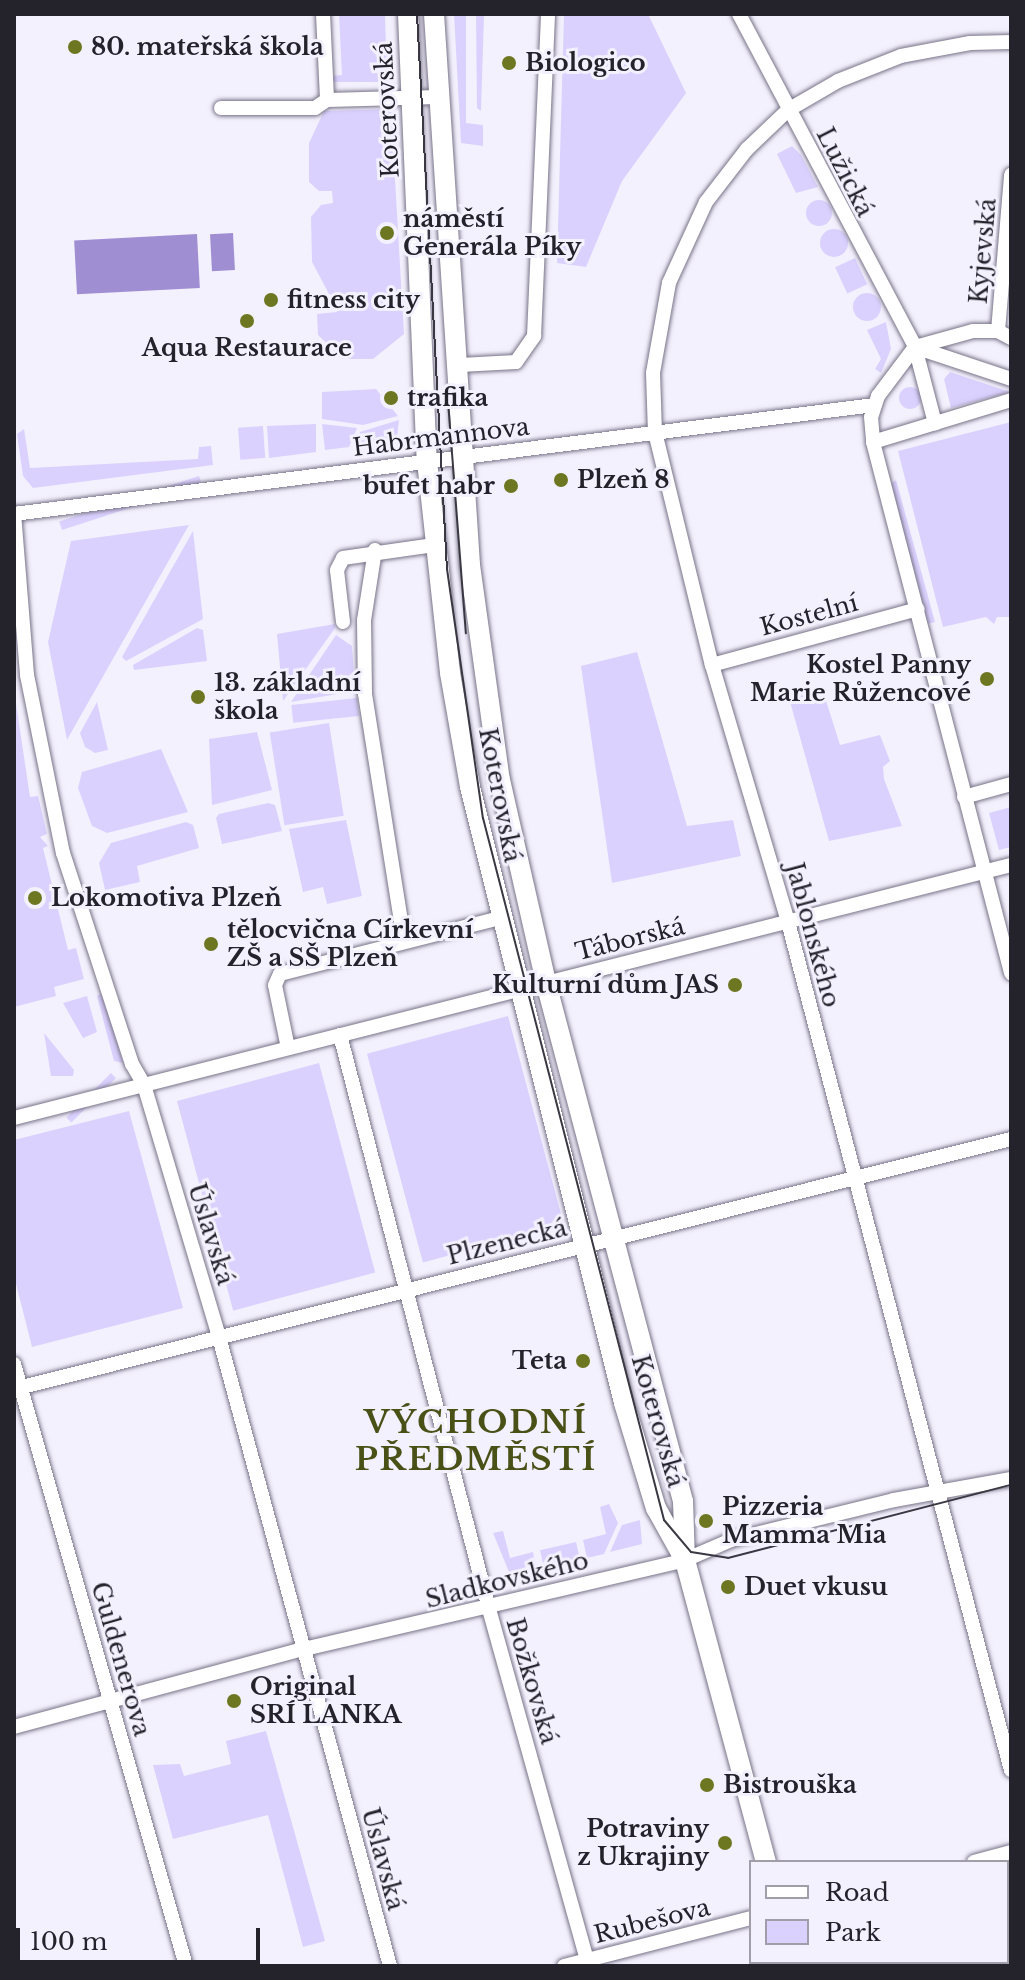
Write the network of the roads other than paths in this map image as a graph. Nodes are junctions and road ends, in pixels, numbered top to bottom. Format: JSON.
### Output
{"nodes":[{"id":1,"x":323,"y":14,"type":"edge"},
{"id":2,"x":408,"y":14,"type":"edge"},
{"id":3,"x":434,"y":14,"type":"edge"},
{"id":4,"x":548,"y":14,"type":"edge"},
{"id":5,"x":739,"y":14,"type":"edge"},
{"id":6,"x":1011,"y":42,"type":"edge"},
{"id":7,"x":412,"y":97,"type":"junction"},
{"id":8,"x":438,"y":97,"type":"junction"},
{"id":9,"x":327,"y":100,"type":"junction"},
{"id":10,"x":221,"y":108,"type":"dead end"},
{"id":11,"x":788,"y":110,"type":"junction"},
{"id":12,"x":1011,"y":175,"type":"edge"},
{"id":13,"x":1004,"y":334,"type":"edge"},
{"id":14,"x":915,"y":347,"type":"junction"},
{"id":15,"x":460,"y":365,"type":"junction"},
{"id":16,"x":1011,"y":379,"type":"edge"},
{"id":17,"x":1011,"y":400,"type":"edge"},
{"id":18,"x":874,"y":405,"type":"junction"},
{"id":19,"x":935,"y":423,"type":"junction"},
{"id":20,"x":655,"y":432,"type":"junction"},
{"id":21,"x":873,"y":442,"type":"junction"},
{"id":22,"x":464,"y":458,"type":"junction"},
{"id":23,"x":427,"y":461,"type":"junction"},
{"id":24,"x":14,"y":513,"type":"edge"},
{"id":25,"x":434,"y":545,"type":"junction"},
{"id":26,"x":375,"y":550,"type":"junction"},
{"id":27,"x":918,"y":609,"type":"junction"},
{"id":28,"x":343,"y":622,"type":"dead end"},
{"id":29,"x":712,"y":665,"type":"junction"},
{"id":30,"x":1011,"y":784,"type":"edge"},
{"id":31,"x":964,"y":797,"type":"junction"},
{"id":32,"x":1011,"y":865,"type":"edge"},
{"id":33,"x":983,"y":872,"type":"junction"},
{"id":34,"x":500,"y":918,"type":"junction"},
{"id":35,"x":788,"y":922,"type":"junction"},
{"id":36,"x":404,"y":941,"type":"junction"},
{"id":37,"x":1011,"y":973,"type":"edge"},
{"id":38,"x":546,"y":983,"type":"junction"},
{"id":39,"x":519,"y":990,"type":"junction"},
{"id":40,"x":340,"y":1035,"type":"junction"},
{"id":41,"x":288,"y":1048,"type":"junction"},
{"id":42,"x":144,"y":1085,"type":"junction"},
{"id":43,"x":14,"y":1118,"type":"edge"},
{"id":44,"x":1011,"y":1139,"type":"edge"},
{"id":45,"x":855,"y":1178,"type":"junction"},
{"id":46,"x":612,"y":1239,"type":"junction"},
{"id":47,"x":584,"y":1246,"type":"junction"},
{"id":48,"x":404,"y":1291,"type":"junction"},
{"id":49,"x":219,"y":1337,"type":"junction"},
{"id":50,"x":14,"y":1364,"type":"edge"},
{"id":51,"x":17,"y":1388,"type":"edge"},
{"id":52,"x":1011,"y":1479,"type":"edge"},
{"id":53,"x":939,"y":1495,"type":"junction"},
{"id":54,"x":685,"y":1560,"type":"junction"},
{"id":55,"x":489,"y":1609,"type":"junction"},
{"id":56,"x":304,"y":1649,"type":"junction"},
{"id":57,"x":110,"y":1701,"type":"junction"},
{"id":58,"x":14,"y":1727,"type":"edge"},
{"id":59,"x":1011,"y":1770,"type":"edge"},
{"id":60,"x":1011,"y":1852,"type":"edge"},
{"id":61,"x":765,"y":1860,"type":"edge"},
{"id":62,"x":981,"y":1860,"type":"edge"},
{"id":63,"x":749,"y":1919,"type":"edge"},
{"id":64,"x":588,"y":1963,"type":"edge"},
{"id":65,"x":186,"y":1966,"type":"edge"},
{"id":66,"x":390,"y":1966,"type":"edge"},
{"id":67,"x":564,"y":1966,"type":"edge"}],
"edges":[{"from":1,"to":9,"type":"street"},
{"from":2,"to":7,"type":"street","name":"Koterovská"},
{"from":3,"to":8,"type":"street","name":"Koterovská"},
{"from":4,"to":15,"type":"street"},
{"from":5,"to":11,"type":"street","name":"Lužická"},
{"from":6,"to":11,"type":"street","name":"Jablonského"},
{"from":7,"to":8,"type":"street"},
{"from":7,"to":9,"type":"street"},
{"from":7,"to":23,"type":"street","name":"Koterovská"},
{"from":8,"to":15,"type":"street","name":"Koterovská"},
{"from":9,"to":10,"type":"street"},
{"from":11,"to":14,"type":"street","name":"Lužická"},
{"from":11,"to":20,"type":"street","name":"Jablonského"},
{"from":12,"to":13,"type":"street","name":"Kyjevská"},
{"from":13,"to":14,"type":"street"},
{"from":14,"to":16,"type":"street"},
{"from":14,"to":18,"type":"street"},
{"from":14,"to":19,"type":"street","name":"Lužická"},
{"from":15,"to":22,"type":"street","name":"Koterovská"},
{"from":17,"to":19,"type":"street"},
{"from":18,"to":20,"type":"street","name":"Habrmannova"},
{"from":18,"to":21,"type":"street"},
{"from":19,"to":21,"type":"street"},
{"from":20,"to":22,"type":"street","name":"Habrmannova"},
{"from":20,"to":29,"type":"street","name":"Jablonského"},
{"from":21,"to":27,"type":"street"},
{"from":22,"to":23,"type":"street","name":"Habrmannova"},
{"from":22,"to":38,"type":"street","name":"Koterovská"},
{"from":23,"to":24,"type":"street","name":"Habrmannova"},
{"from":23,"to":25,"type":"street","name":"Koterovská"},
{"from":24,"to":42,"type":"street","name":"Úslavská"},
{"from":25,"to":26,"type":"street"},
{"from":25,"to":34,"type":"street","name":"Koterovská"},
{"from":26,"to":28,"type":"street"},
{"from":26,"to":36,"type":"street"},
{"from":27,"to":29,"type":"street","name":"Kostelní"},
{"from":27,"to":31,"type":"street"},
{"from":29,"to":35,"type":"street","name":"Jablonského"},
{"from":30,"to":31,"type":"street"},
{"from":31,"to":33,"type":"street"},
{"from":32,"to":33,"type":"street","name":"Táborská"},
{"from":33,"to":35,"type":"street","name":"Táborská"},
{"from":33,"to":37,"type":"street"},
{"from":34,"to":36,"type":"street"},
{"from":34,"to":39,"type":"street","name":"Koterovská"},
{"from":35,"to":38,"type":"street","name":"Táborská"},
{"from":35,"to":45,"type":"street","name":"Jablonského"},
{"from":36,"to":41,"type":"street"},
{"from":38,"to":39,"type":"street","name":"Táborská"},
{"from":38,"to":46,"type":"street","name":"Koterovská"},
{"from":39,"to":40,"type":"street","name":"Táborská"},
{"from":39,"to":47,"type":"street","name":"Koterovská"},
{"from":40,"to":41,"type":"street","name":"Táborská"},
{"from":40,"to":48,"type":"street","name":"Božkovská"},
{"from":41,"to":42,"type":"street","name":"Táborská"},
{"from":42,"to":43,"type":"street","name":"Táborská"},
{"from":42,"to":49,"type":"street","name":"Úslavská"},
{"from":44,"to":45,"type":"street","name":"Plzenecká"},
{"from":45,"to":46,"type":"street","name":"Plzenecká"},
{"from":45,"to":53,"type":"street","name":"Jablonského"},
{"from":46,"to":47,"type":"street","name":"Plzenecká"},
{"from":46,"to":54,"type":"street","name":"Koterovská"},
{"from":47,"to":48,"type":"street","name":"Plzenecká"},
{"from":47,"to":54,"type":"street","name":"Koterovská"},
{"from":48,"to":49,"type":"street","name":"Plzenecká"},
{"from":48,"to":55,"type":"street","name":"Božkovská"},
{"from":49,"to":51,"type":"street","name":"Plzenecká"},
{"from":49,"to":56,"type":"street","name":"Úslavská"},
{"from":50,"to":51,"type":"street","name":"Guldenerova"},
{"from":51,"to":57,"type":"street","name":"Guldenerova"},
{"from":52,"to":53,"type":"street","name":"Sladkovského"},
{"from":53,"to":54,"type":"street","name":"Sladkovského"},
{"from":53,"to":59,"type":"street","name":"Jablonského"},
{"from":54,"to":55,"type":"street","name":"Sladkovského"},
{"from":54,"to":61,"type":"street","name":"Koterovská"},
{"from":55,"to":56,"type":"street","name":"Sladkovského"},
{"from":55,"to":64,"type":"street","name":"Božkovská"},
{"from":56,"to":57,"type":"street","name":"Sladkovského"},
{"from":56,"to":66,"type":"street","name":"Úslavská"},
{"from":57,"to":58,"type":"street","name":"Sladkovského"},
{"from":57,"to":65,"type":"street","name":"Guldenerova"},
{"from":60,"to":62,"type":"street"},
{"from":63,"to":64,"type":"street","name":"Rubešova"},
{"from":64,"to":67,"type":"street","name":"Rubešova"}]}
